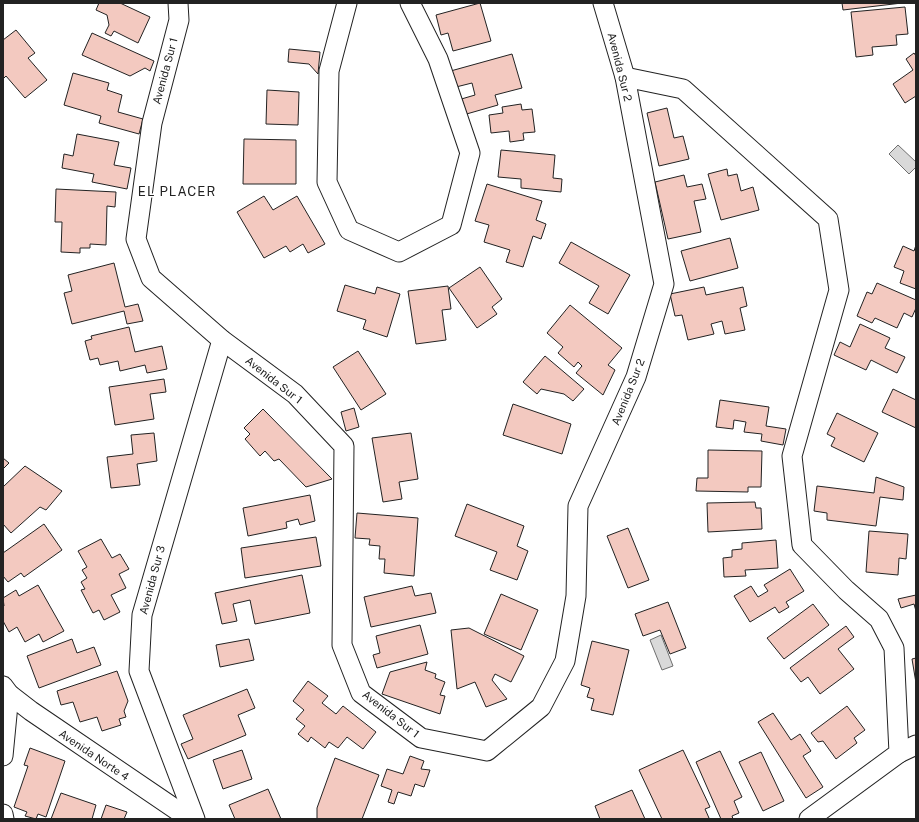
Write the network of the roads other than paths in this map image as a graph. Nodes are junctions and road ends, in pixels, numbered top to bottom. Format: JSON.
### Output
{"nodes":[{"id":1,"x":178,"y":3,"type":"edge"},
{"id":2,"x":347,"y":3,"type":"edge"},
{"id":3,"x":410,"y":3,"type":"edge"},
{"id":4,"x":605,"y":4,"type":"edge"},
{"id":5,"x":625,"y":77,"type":"junction"},
{"id":6,"x":222,"y":340,"type":"junction"},
{"id":7,"x":6,"y":690,"type":"edge"},
{"id":8,"x":916,"y":745,"type":"edge"},
{"id":9,"x":488,"y":751,"type":"joint"},
{"id":10,"x":899,"y":753,"type":"junction"},
{"id":11,"x":3,"y":756,"type":"edge"},
{"id":12,"x":3,"y":814,"type":"edge"},
{"id":13,"x":4,"y":819,"type":"edge"},
{"id":14,"x":190,"y":819,"type":"edge"},
{"id":15,"x":195,"y":819,"type":"edge"},
{"id":16,"x":809,"y":819,"type":"edge"}],
"edges":[{"from":1,"to":6,"type":"street","name":"Avenida Sur 1"},
{"from":2,"to":3,"type":"street"},
{"from":4,"to":5,"type":"street","name":"Avenida Sur 2"},
{"from":5,"to":9,"type":"street","name":"Avenida Sur 2"},
{"from":5,"to":10,"type":"street"},
{"from":6,"to":9,"type":"street","name":"Avenida Sur 1"},
{"from":6,"to":15,"type":"street","name":"Avenida Sur 3"},
{"from":7,"to":11,"type":"street"},
{"from":7,"to":14,"type":"street","name":"Avenida Norte 4"},
{"from":8,"to":10,"type":"street"},
{"from":10,"to":16,"type":"street"},
{"from":12,"to":13,"type":"street"}]}
